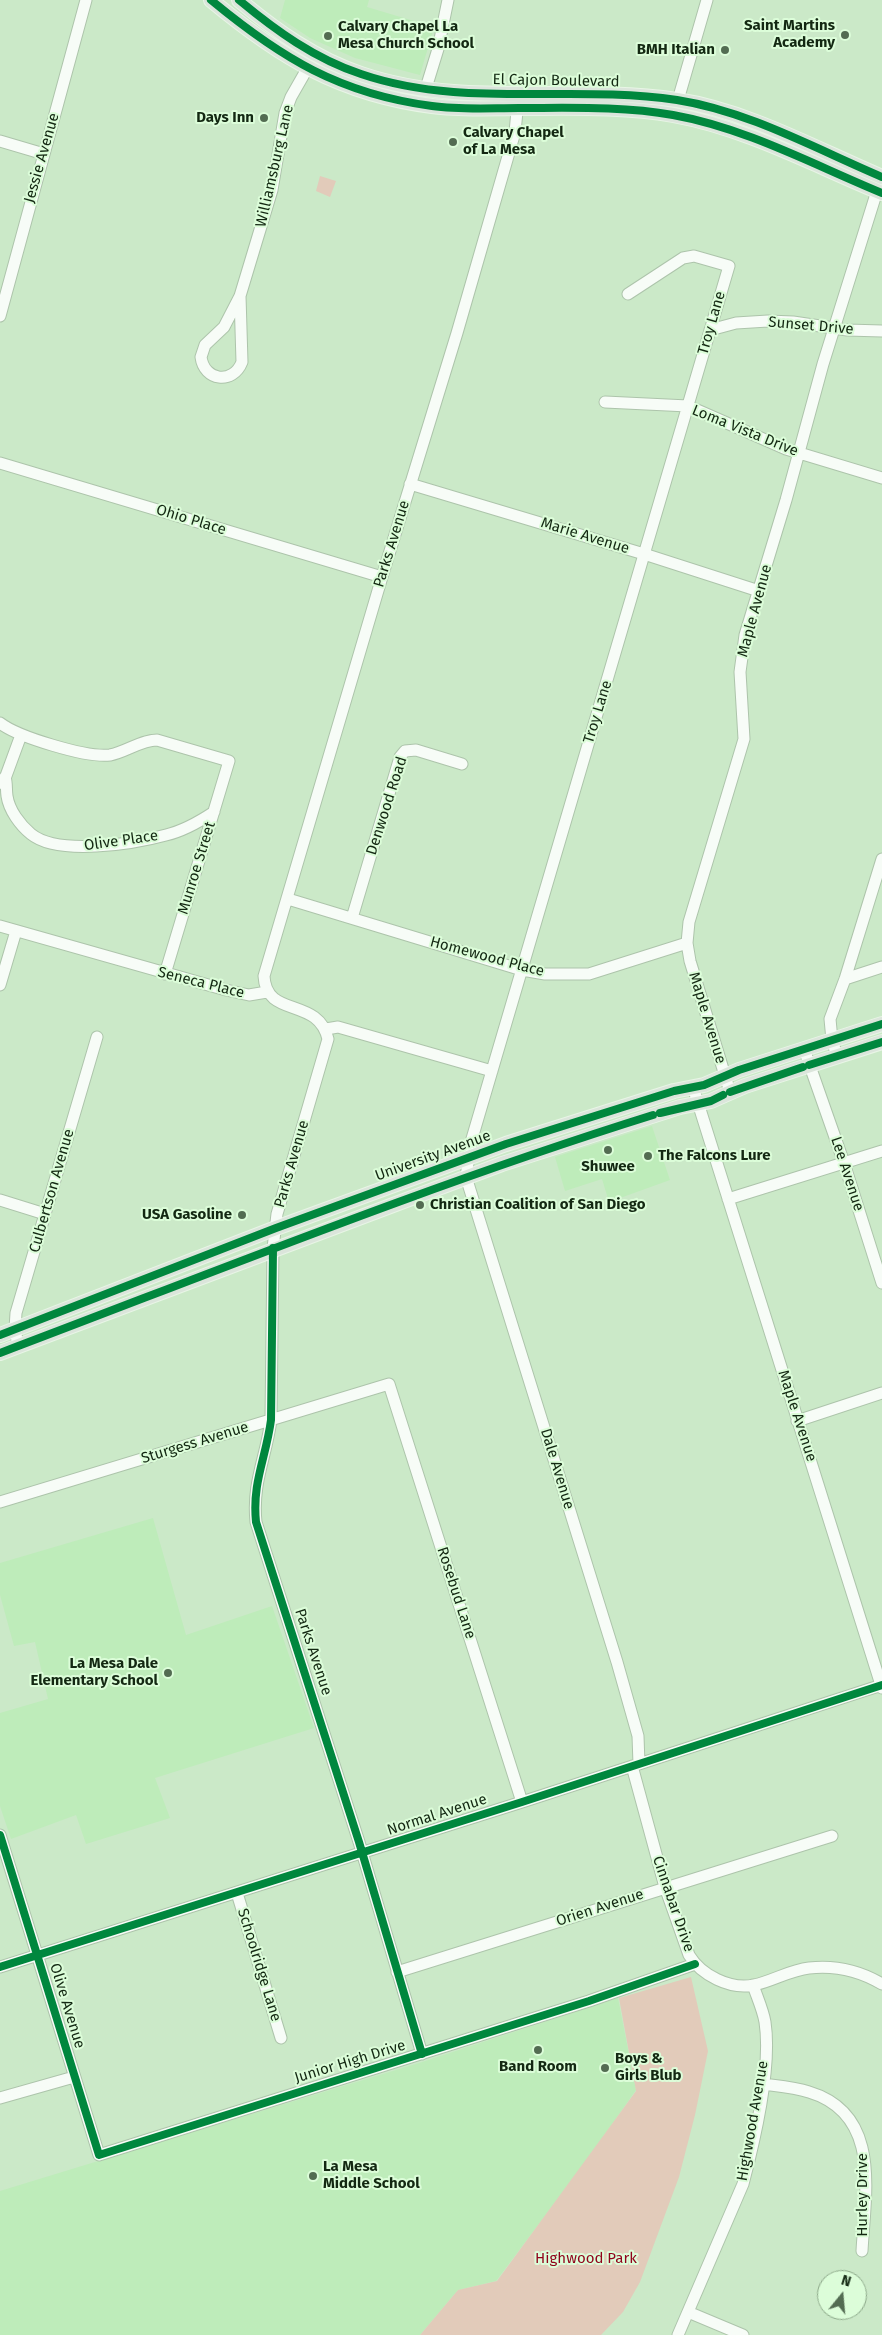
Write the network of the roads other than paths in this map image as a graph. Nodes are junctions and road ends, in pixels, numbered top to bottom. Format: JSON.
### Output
{"nodes":[{"id":1,"x":86,"y":0,"type":"edge"},
{"id":2,"x":210,"y":0,"type":"edge"},
{"id":3,"x":238,"y":0,"type":"edge"},
{"id":4,"x":448,"y":0,"type":"edge"},
{"id":5,"x":707,"y":0,"type":"edge"},
{"id":6,"x":336,"y":64,"type":"junction"},
{"id":7,"x":307,"y":69,"type":"junction"},
{"id":8,"x":426,"y":88,"type":"junction"},
{"id":9,"x":519,"y":94,"type":"junction"},
{"id":10,"x":678,"y":100,"type":"junction"},
{"id":11,"x":518,"y":108,"type":"junction"},
{"id":12,"x":0,"y":141,"type":"edge"},
{"id":13,"x":44,"y":154,"type":"junction"},
{"id":14,"x":882,"y":177,"type":"edge"},
{"id":15,"x":879,"y":192,"type":"edge"},
{"id":16,"x":628,"y":294,"type":"dead end"},
{"id":17,"x":240,"y":296,"type":"junction"},
{"id":18,"x":0,"y":316,"type":"edge"},
{"id":19,"x":834,"y":328,"type":"junction"},
{"id":20,"x":710,"y":330,"type":"junction"},
{"id":21,"x":882,"y":331,"type":"edge"},
{"id":22,"x":605,"y":402,"type":"dead end"},
{"id":23,"x":688,"y":406,"type":"junction"},
{"id":24,"x":799,"y":454,"type":"junction"},
{"id":25,"x":0,"y":463,"type":"edge"},
{"id":26,"x":882,"y":478,"type":"edge"},
{"id":27,"x":410,"y":484,"type":"junction"},
{"id":28,"x":644,"y":554,"type":"junction"},
{"id":29,"x":382,"y":577,"type":"junction"},
{"id":30,"x":759,"y":590,"type":"junction"},
{"id":31,"x":0,"y":723,"type":"edge"},
{"id":32,"x":21,"y":735,"type":"junction"},
{"id":33,"x":462,"y":764,"type":"dead end"},
{"id":34,"x":5,"y":777,"type":"junction"},
{"id":35,"x":0,"y":792,"type":"edge"},
{"id":36,"x":214,"y":812,"type":"junction"},
{"id":37,"x":882,"y":859,"type":"edge"},
{"id":38,"x":288,"y":899,"type":"junction"},
{"id":39,"x":352,"y":918,"type":"junction"},
{"id":40,"x":0,"y":926,"type":"edge"},
{"id":41,"x":16,"y":931,"type":"junction"},
{"id":42,"x":687,"y":943,"type":"junction"},
{"id":43,"x":882,"y":967,"type":"edge"},
{"id":44,"x":522,"y":970,"type":"junction"},
{"id":45,"x":165,"y":974,"type":"junction"},
{"id":46,"x":845,"y":979,"type":"junction"},
{"id":47,"x":0,"y":985,"type":"edge"},
{"id":48,"x":267,"y":992,"type":"junction"},
{"id":49,"x":882,"y":1024,"type":"edge"},
{"id":50,"x":326,"y":1029,"type":"junction"},
{"id":51,"x":97,"y":1037,"type":"dead end"},
{"id":52,"x":832,"y":1040,"type":"junction"},
{"id":53,"x":882,"y":1042,"type":"edge"},
{"id":54,"x":804,"y":1049,"type":"junction"},
{"id":55,"x":837,"y":1056,"type":"junction"},
{"id":56,"x":809,"y":1065,"type":"junction"},
{"id":57,"x":492,"y":1071,"type":"junction"},
{"id":58,"x":725,"y":1076,"type":"junction"},
{"id":59,"x":693,"y":1087,"type":"junction"},
{"id":60,"x":730,"y":1092,"type":"junction"},
{"id":61,"x":698,"y":1104,"type":"junction"},
{"id":62,"x":882,"y":1151,"type":"edge"},
{"id":63,"x":468,"y":1158,"type":"junction"},
{"id":64,"x":844,"y":1162,"type":"junction"},
{"id":65,"x":466,"y":1177,"type":"junction"},
{"id":66,"x":728,"y":1199,"type":"junction"},
{"id":67,"x":0,"y":1200,"type":"edge"},
{"id":68,"x":45,"y":1214,"type":"junction"},
{"id":69,"x":276,"y":1228,"type":"junction"},
{"id":70,"x":273,"y":1248,"type":"junction"},
{"id":71,"x":882,"y":1283,"type":"edge"},
{"id":72,"x":15,"y":1329,"type":"junction"},
{"id":73,"x":0,"y":1335,"type":"edge"},
{"id":74,"x":18,"y":1346,"type":"junction"},
{"id":75,"x":0,"y":1353,"type":"edge"},
{"id":76,"x":389,"y":1384,"type":"joint"},
{"id":77,"x":882,"y":1393,"type":"edge"},
{"id":78,"x":271,"y":1420,"type":"junction"},
{"id":79,"x":797,"y":1421,"type":"junction"},
{"id":80,"x":0,"y":1502,"type":"edge"},
{"id":81,"x":882,"y":1686,"type":"edge"},
{"id":82,"x":635,"y":1765,"type":"junction"},
{"id":83,"x":522,"y":1802,"type":"junction"},
{"id":84,"x":0,"y":1835,"type":"edge"},
{"id":85,"x":832,"y":1836,"type":"dead end"},
{"id":86,"x":362,"y":1853,"type":"junction"},
{"id":87,"x":665,"y":1887,"type":"junction"},
{"id":88,"x":237,"y":1893,"type":"junction"},
{"id":89,"x":37,"y":1955,"type":"junction"},
{"id":90,"x":695,"y":1964,"type":"junction"},
{"id":91,"x":0,"y":1967,"type":"edge"},
{"id":92,"x":397,"y":1972,"type":"junction"},
{"id":93,"x":882,"y":1984,"type":"edge"},
{"id":94,"x":753,"y":1985,"type":"junction"},
{"id":95,"x":280,"y":2038,"type":"dead end"},
{"id":96,"x":422,"y":2054,"type":"junction"},
{"id":97,"x":74,"y":2077,"type":"junction"},
{"id":98,"x":763,"y":2084,"type":"junction"},
{"id":99,"x":0,"y":2098,"type":"edge"},
{"id":100,"x":99,"y":2155,"type":"joint"},
{"id":101,"x":862,"y":2251,"type":"dead end"},
{"id":102,"x":688,"y":2312,"type":"junction"},
{"id":103,"x":678,"y":2335,"type":"edge"},
{"id":104,"x":743,"y":2335,"type":"edge"}],
"edges":[{"from":1,"to":13,"type":"street","name":"Jessie Avenue"},
{"from":2,"to":7,"type":"main road","name":"El Cajon Boulevard"},
{"from":3,"to":6,"type":"main road","name":"El Cajon Boulevard"},
{"from":4,"to":8,"type":"street"},
{"from":5,"to":10,"type":"street"},
{"from":6,"to":7,"type":"main road"},
{"from":6,"to":8,"type":"main road","name":"El Cajon Boulevard"},
{"from":7,"to":11,"type":"main road","name":"El Cajon Boulevard"},
{"from":7,"to":17,"type":"street","name":"Williamsburg Lane"},
{"from":8,"to":9,"type":"main road","name":"El Cajon Boulevard"},
{"from":9,"to":10,"type":"main road","name":"El Cajon Boulevard"},
{"from":9,"to":11,"type":"street","name":"Parks Avenue"},
{"from":10,"to":14,"type":"main road","name":"El Cajon Boulevard"},
{"from":11,"to":15,"type":"main road","name":"El Cajon Boulevard"},
{"from":11,"to":27,"type":"street","name":"Parks Avenue"},
{"from":12,"to":13,"type":"street"},
{"from":13,"to":18,"type":"street","name":"Jessie Avenue"},
{"from":15,"to":19,"type":"street","name":"Maple Avenue"},
{"from":16,"to":20,"type":"street","name":"Troy Lane"},
{"from":17,"to":17,"type":"street","name":"Williamsburg Lane"},
{"from":19,"to":20,"type":"street","name":"Sunset Drive"},
{"from":19,"to":21,"type":"street","name":"Sunset Drive"},
{"from":19,"to":24,"type":"street","name":"Maple Avenue"},
{"from":20,"to":23,"type":"street","name":"Troy Lane"},
{"from":22,"to":23,"type":"street","name":"Loma Vista Drive"},
{"from":23,"to":24,"type":"street","name":"Loma Vista Drive"},
{"from":23,"to":28,"type":"street","name":"Troy Lane"},
{"from":24,"to":26,"type":"street","name":"Loma Vista Drive"},
{"from":24,"to":30,"type":"street","name":"Maple Avenue"},
{"from":25,"to":29,"type":"street","name":"Ohio Place"},
{"from":27,"to":28,"type":"street","name":"Marie Avenue"},
{"from":27,"to":29,"type":"street","name":"Parks Avenue"},
{"from":28,"to":30,"type":"street","name":"Marie Avenue"},
{"from":28,"to":44,"type":"street","name":"Troy Lane"},
{"from":29,"to":38,"type":"street","name":"Parks Avenue"},
{"from":30,"to":42,"type":"street","name":"Maple Avenue"},
{"from":31,"to":32,"type":"street"},
{"from":32,"to":34,"type":"street"},
{"from":32,"to":36,"type":"street","name":"Munroe Street"},
{"from":33,"to":39,"type":"street","name":"Denwood Road"},
{"from":34,"to":35,"type":"street"},
{"from":34,"to":36,"type":"street","name":"Olive Place"},
{"from":36,"to":45,"type":"street","name":"Munroe Street"},
{"from":37,"to":46,"type":"street"},
{"from":38,"to":39,"type":"street","name":"Homewood Place"},
{"from":38,"to":48,"type":"street","name":"Parks Avenue"},
{"from":39,"to":44,"type":"street","name":"Homewood Place"},
{"from":40,"to":41,"type":"street"},
{"from":41,"to":45,"type":"street","name":"Seneca Place"},
{"from":41,"to":47,"type":"street"},
{"from":42,"to":44,"type":"street","name":"Homewood Place"},
{"from":42,"to":58,"type":"street","name":"Maple Avenue"},
{"from":43,"to":46,"type":"street"},
{"from":44,"to":57,"type":"street","name":"Troy Lane"},
{"from":45,"to":48,"type":"street","name":"Seneca Place"},
{"from":46,"to":52,"type":"street"},
{"from":48,"to":50,"type":"street","name":"Seneca Place"},
{"from":49,"to":52,"type":"main road","name":"University Avenue"},
{"from":50,"to":57,"type":"street"},
{"from":50,"to":69,"type":"street","name":"Parks Avenue"},
{"from":51,"to":68,"type":"street","name":"Culbertson Avenue"},
{"from":52,"to":54,"type":"main road","name":"University Avenue"},
{"from":52,"to":55,"type":"street"},
{"from":53,"to":55,"type":"main road","name":"University Avenue"},
{"from":54,"to":56,"type":"street","name":"Lee Avenue"},
{"from":54,"to":58,"type":"main road","name":"University Avenue"},
{"from":55,"to":56,"type":"main road","name":"University Avenue"},
{"from":56,"to":60,"type":"main road","name":"University Avenue"},
{"from":56,"to":64,"type":"street","name":"Lee Avenue"},
{"from":57,"to":63,"type":"street","name":"Troy Lane"},
{"from":58,"to":59,"type":"main road","name":"University Avenue"},
{"from":58,"to":60,"type":"street","name":"Maple Avenue"},
{"from":59,"to":61,"type":"street","name":"Maple Avenue"},
{"from":59,"to":63,"type":"main road","name":"University Avenue"},
{"from":60,"to":61,"type":"main road","name":"University Avenue"},
{"from":61,"to":65,"type":"main road","name":"University Avenue"},
{"from":61,"to":66,"type":"street","name":"Maple Avenue"},
{"from":62,"to":64,"type":"street"},
{"from":63,"to":65,"type":"street","name":"Troy Lane"},
{"from":63,"to":69,"type":"main road","name":"University Avenue"},
{"from":64,"to":66,"type":"street"},
{"from":64,"to":71,"type":"street","name":"Lee Avenue"},
{"from":65,"to":70,"type":"main road","name":"University Avenue"},
{"from":65,"to":82,"type":"street","name":"Dale Avenue"},
{"from":66,"to":79,"type":"street","name":"Maple Avenue"},
{"from":67,"to":68,"type":"street"},
{"from":68,"to":72,"type":"street","name":"Culbertson Avenue"},
{"from":69,"to":70,"type":"street","name":"Parks Avenue"},
{"from":69,"to":72,"type":"main road","name":"University Avenue"},
{"from":70,"to":74,"type":"main road","name":"University Avenue"},
{"from":70,"to":78,"type":"street","name":"Parks Avenue"},
{"from":72,"to":73,"type":"main road","name":"University Avenue"},
{"from":72,"to":74,"type":"street","name":"Culbertson Avenue"},
{"from":74,"to":75,"type":"main road","name":"University Avenue"},
{"from":76,"to":78,"type":"street","name":"Sturgess Avenue"},
{"from":76,"to":83,"type":"street","name":"Rosebud Lane"},
{"from":77,"to":79,"type":"street"},
{"from":78,"to":80,"type":"street","name":"Sturgess Avenue"},
{"from":78,"to":86,"type":"street","name":"Parks Avenue"},
{"from":79,"to":81,"type":"street","name":"Maple Avenue"},
{"from":81,"to":82,"type":"street","name":"Normal Avenue"},
{"from":82,"to":83,"type":"street","name":"Normal Avenue"},
{"from":82,"to":87,"type":"street","name":"Cinnabar Drive"},
{"from":83,"to":86,"type":"street","name":"Normal Avenue"},
{"from":84,"to":89,"type":"street","name":"Olive Avenue"},
{"from":85,"to":87,"type":"street","name":"Orien Avenue"},
{"from":86,"to":88,"type":"street","name":"Normal Avenue"},
{"from":86,"to":92,"type":"street","name":"Parks Avenue"},
{"from":87,"to":90,"type":"street","name":"Cinnabar Drive"},
{"from":87,"to":92,"type":"street","name":"Orien Avenue"},
{"from":88,"to":89,"type":"street","name":"Normal Avenue"},
{"from":88,"to":95,"type":"street","name":"Schoolridge Lane"},
{"from":89,"to":91,"type":"street","name":"Normal Avenue"},
{"from":89,"to":97,"type":"street","name":"Olive Avenue"},
{"from":90,"to":94,"type":"street","name":"Cinnabar Drive"},
{"from":90,"to":96,"type":"street","name":"Junior High Drive"},
{"from":92,"to":96,"type":"street","name":"Parks Avenue"},
{"from":93,"to":94,"type":"street","name":"Cinnabar Drive"},
{"from":94,"to":98,"type":"street","name":"Highwood Avenue"},
{"from":96,"to":100,"type":"street","name":"Junior High Drive"},
{"from":97,"to":99,"type":"street"},
{"from":97,"to":100,"type":"street","name":"Olive Avenue"},
{"from":98,"to":101,"type":"street","name":"Hurley Drive"},
{"from":98,"to":102,"type":"street","name":"Highwood Avenue"},
{"from":102,"to":103,"type":"street","name":"Highwood Avenue"},
{"from":102,"to":104,"type":"street"}]}
